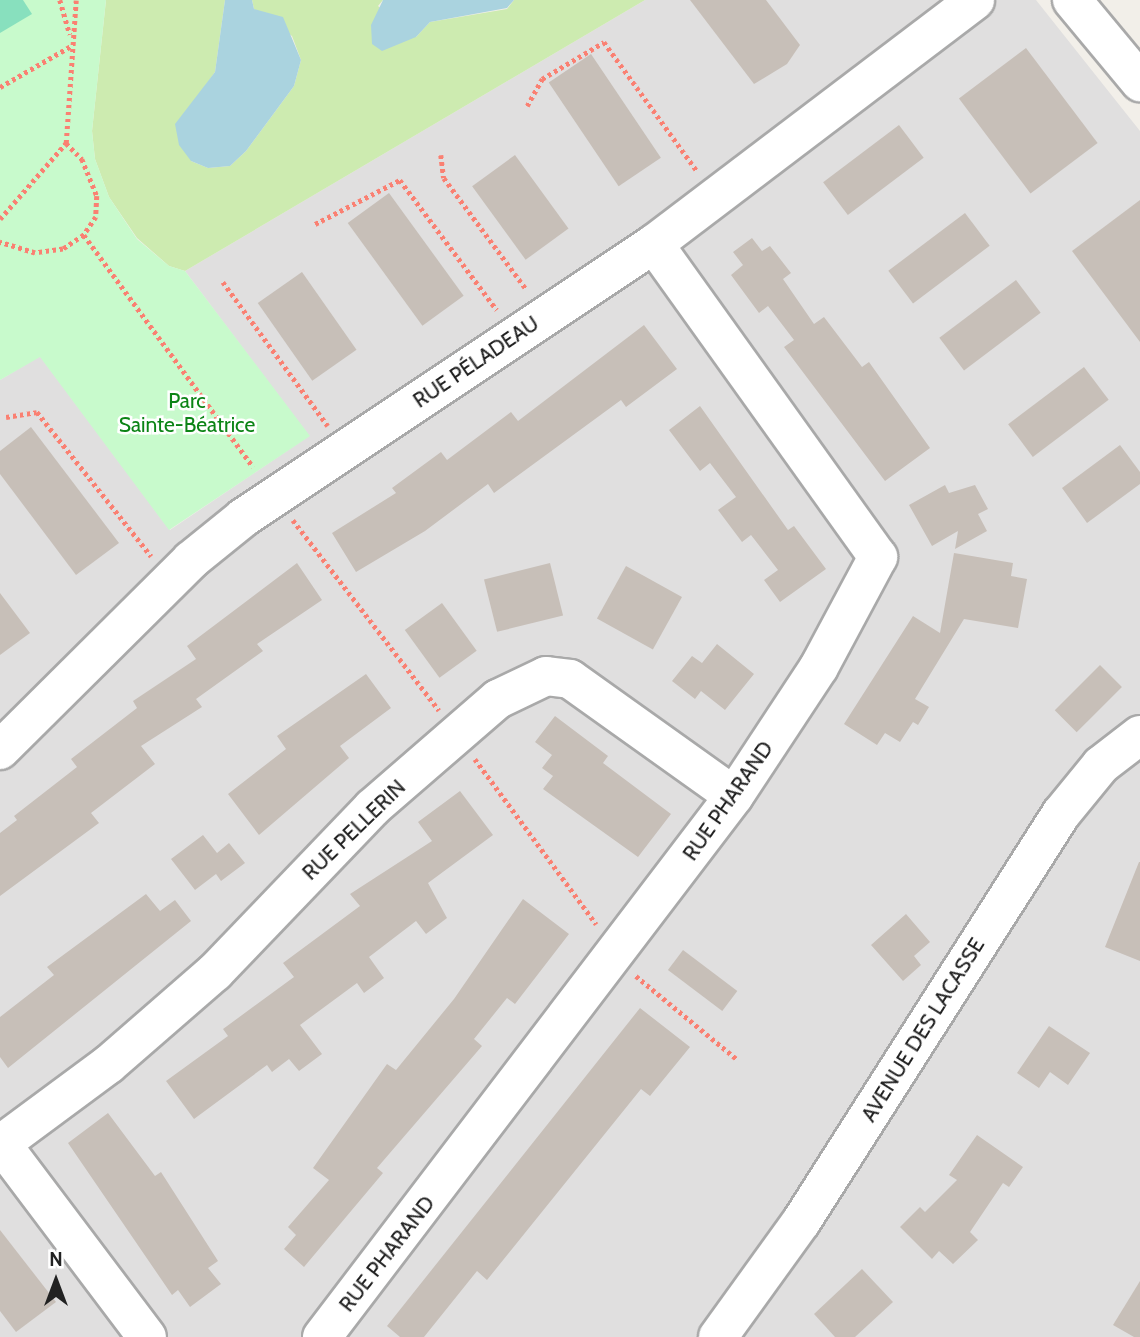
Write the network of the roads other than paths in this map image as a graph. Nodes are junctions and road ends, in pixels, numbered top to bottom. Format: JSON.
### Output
{"nodes":[{"id":1,"x":975,"y":0,"type":"edge"},
{"id":2,"x":1072,"y":0,"type":"edge"},
{"id":3,"x":1140,"y":82,"type":"edge"},
{"id":4,"x":654,"y":244,"type":"junction"},
{"id":5,"x":1140,"y":734,"type":"edge"},
{"id":6,"x":0,"y":750,"type":"edge"},
{"id":7,"x":734,"y":796,"type":"junction"},
{"id":8,"x":1,"y":1143,"type":"edge"},
{"id":9,"x":147,"y":1337,"type":"edge"},
{"id":10,"x":322,"y":1337,"type":"edge"},
{"id":11,"x":718,"y":1337,"type":"edge"}],
"edges":[{"from":1,"to":4,"type":"street","name":"RUE PÉLADEAU"},
{"from":2,"to":3,"type":"street"},
{"from":4,"to":6,"type":"street","name":"RUE PÉLADEAU"},
{"from":4,"to":7,"type":"street","name":"RUE PHARAND"},
{"from":5,"to":11,"type":"street","name":"AVENUE DES LACASSE"},
{"from":7,"to":8,"type":"street","name":"RUE PELLERIN"},
{"from":7,"to":10,"type":"street","name":"RUE PHARAND"},
{"from":8,"to":9,"type":"street"}]}
